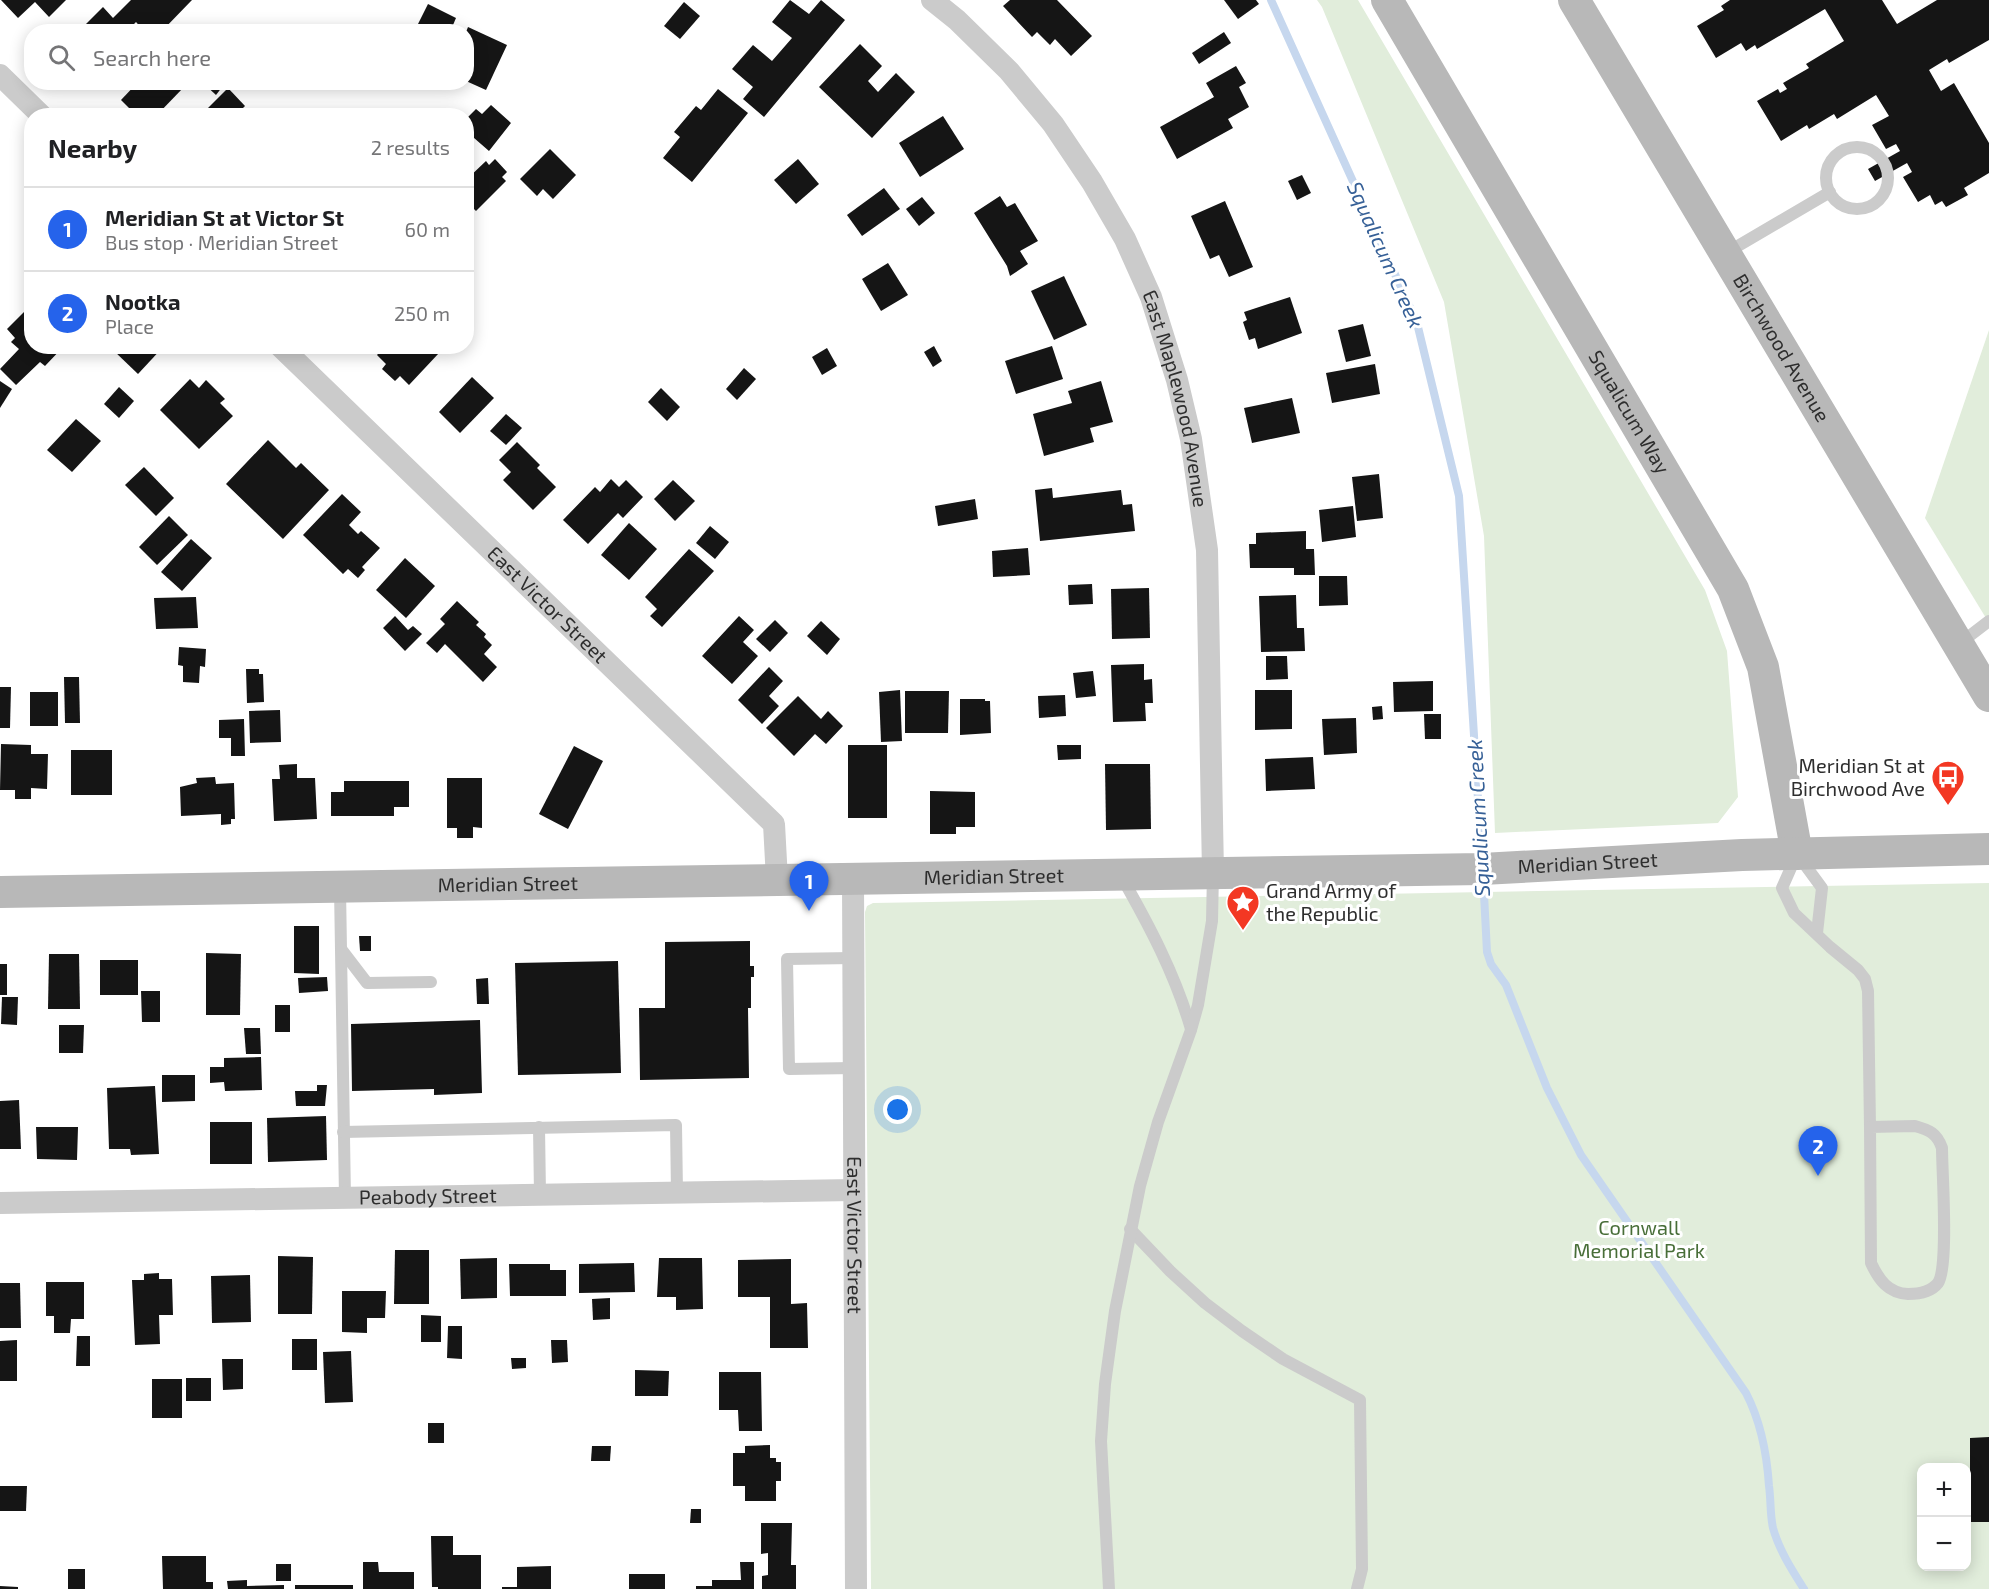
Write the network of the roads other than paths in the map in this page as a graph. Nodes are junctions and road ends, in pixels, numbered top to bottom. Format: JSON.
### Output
{"nodes":[{"id":1,"x":932,"y":0,"type":"edge"},
{"id":2,"x":1388,"y":0,"type":"edge"},
{"id":3,"x":1574,"y":0,"type":"edge"},
{"id":4,"x":0,"y":75,"type":"edge"},
{"id":5,"x":34,"y":108,"type":"edge"},
{"id":6,"x":1830,"y":192,"type":"junction"},
{"id":7,"x":1725,"y":253,"type":"junction"},
{"id":8,"x":288,"y":354,"type":"edge"},
{"id":9,"x":1989,"y":621,"type":"edge"},
{"id":10,"x":1958,"y":645,"type":"junction"},
{"id":11,"x":1989,"y":696,"type":"edge"},
{"id":12,"x":1989,"y":849,"type":"edge"},
{"id":13,"x":1797,"y":854,"type":"junction"},
{"id":14,"x":1213,"y":873,"type":"junction"},
{"id":15,"x":1120,"y":875,"type":"junction"},
{"id":16,"x":853,"y":879,"type":"junction"},
{"id":17,"x":777,"y":880,"type":"junction"},
{"id":18,"x":339,"y":887,"type":"junction"},
{"id":19,"x":0,"y":892,"type":"edge"},
{"id":20,"x":1817,"y":933,"type":"junction"},
{"id":21,"x":341,"y":949,"type":"junction"},
{"id":22,"x":853,"y":958,"type":"junction"},
{"id":23,"x":431,"y":982,"type":"dead end"},
{"id":24,"x":1191,"y":1030,"type":"junction"},
{"id":25,"x":854,"y":1068,"type":"junction"},
{"id":26,"x":540,"y":1127,"type":"junction"},
{"id":27,"x":1870,"y":1127,"type":"junction"},
{"id":28,"x":343,"y":1131,"type":"junction"},
{"id":29,"x":854,"y":1190,"type":"junction"},
{"id":30,"x":677,"y":1193,"type":"junction"},
{"id":31,"x":540,"y":1195,"type":"junction"},
{"id":32,"x":345,"y":1198,"type":"junction"},
{"id":33,"x":0,"y":1203,"type":"edge"},
{"id":34,"x":1130,"y":1229,"type":"junction"},
{"id":35,"x":856,"y":1589,"type":"edge"},
{"id":36,"x":1109,"y":1589,"type":"edge"},
{"id":37,"x":1357,"y":1589,"type":"edge"}],
"edges":[{"from":1,"to":14,"type":"street","name":"East Maplewood Avenue"},
{"from":2,"to":13,"type":"main road","name":"Squalicum Way"},
{"from":3,"to":7,"type":"main road","name":"Birchwood Avenue"},
{"from":4,"to":5,"type":"street"},
{"from":6,"to":6,"type":"lane"},
{"from":6,"to":7,"type":"lane"},
{"from":7,"to":10,"type":"main road","name":"Birchwood Avenue"},
{"from":8,"to":17,"type":"street","name":"East Victor Street"},
{"from":9,"to":10,"type":"lane"},
{"from":10,"to":11,"type":"main road","name":"Birchwood Avenue"},
{"from":12,"to":13,"type":"main road","name":"Meridian Street"},
{"from":13,"to":14,"type":"main road","name":"Meridian Street"},
{"from":13,"to":20,"type":"lane"},
{"from":13,"to":20,"type":"lane"},
{"from":14,"to":15,"type":"main road","name":"Meridian Street"},
{"from":14,"to":24,"type":"lane"},
{"from":15,"to":16,"type":"main road","name":"Meridian Street"},
{"from":15,"to":24,"type":"lane"},
{"from":16,"to":17,"type":"main road","name":"Meridian Street"},
{"from":16,"to":22,"type":"street","name":"East Victor Street"},
{"from":17,"to":18,"type":"main road","name":"Meridian Street"},
{"from":18,"to":19,"type":"main road","name":"Meridian Street"},
{"from":18,"to":21,"type":"lane"},
{"from":20,"to":27,"type":"lane"},
{"from":21,"to":23,"type":"lane"},
{"from":21,"to":28,"type":"lane"},
{"from":22,"to":25,"type":"street","name":"East Victor Street"},
{"from":22,"to":25,"type":"lane"},
{"from":24,"to":34,"type":"lane"},
{"from":25,"to":29,"type":"street","name":"East Victor Street"},
{"from":26,"to":28,"type":"lane"},
{"from":26,"to":30,"type":"lane"},
{"from":26,"to":31,"type":"lane"},
{"from":27,"to":27,"type":"lane"},
{"from":28,"to":32,"type":"lane"},
{"from":29,"to":30,"type":"street","name":"Peabody Street"},
{"from":29,"to":35,"type":"street","name":"East Victor Street"},
{"from":30,"to":31,"type":"street","name":"Peabody Street"},
{"from":31,"to":32,"type":"street","name":"Peabody Street"},
{"from":32,"to":33,"type":"street","name":"Peabody Street"},
{"from":34,"to":36,"type":"lane"},
{"from":34,"to":37,"type":"lane"}]}
